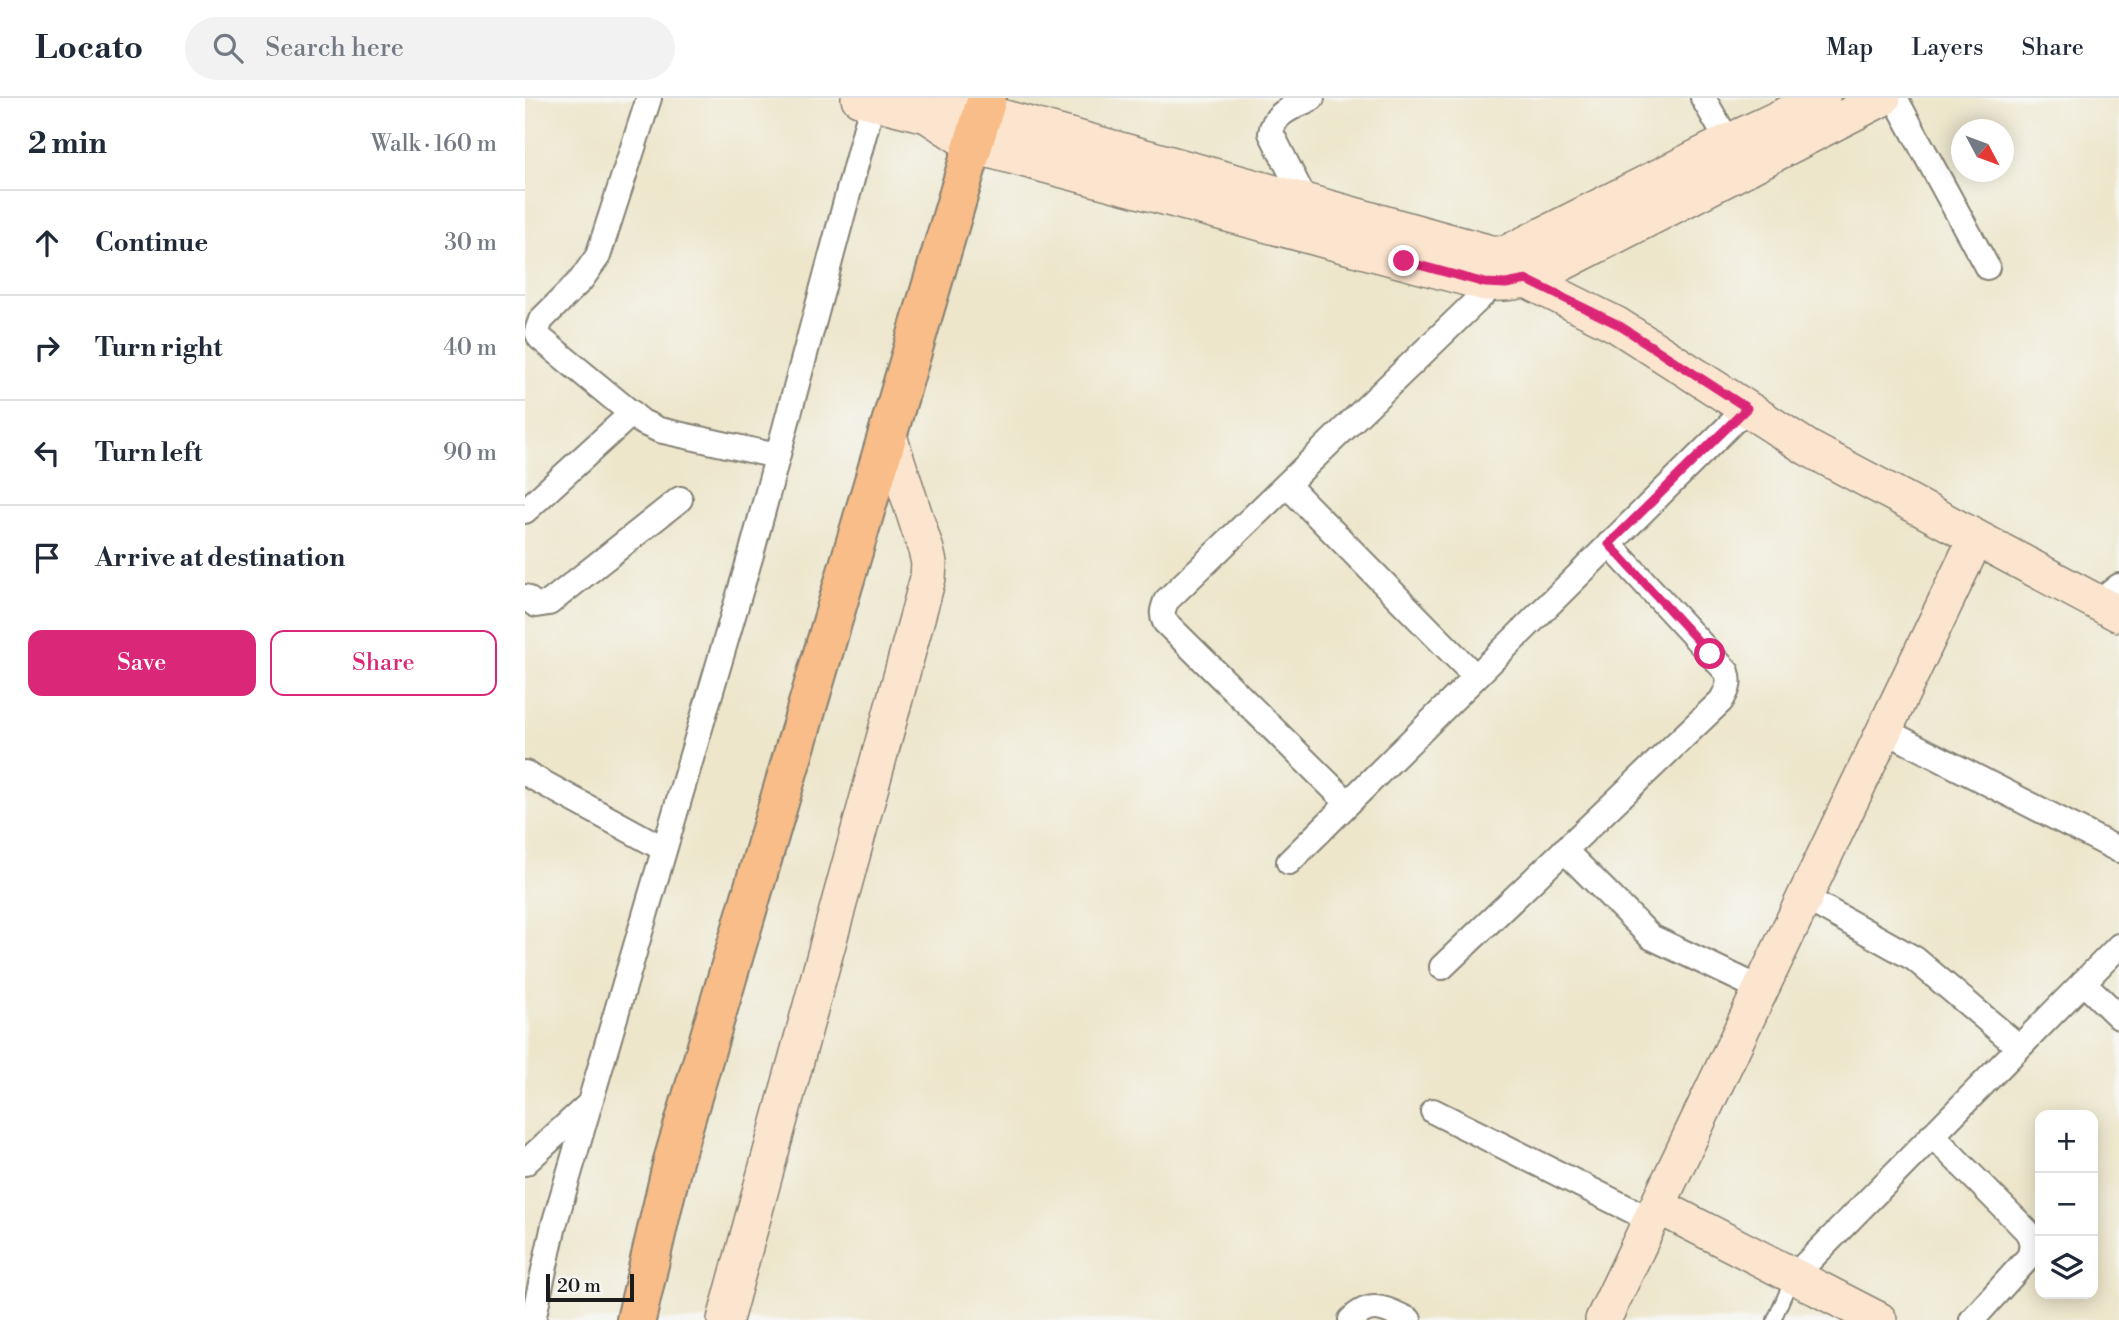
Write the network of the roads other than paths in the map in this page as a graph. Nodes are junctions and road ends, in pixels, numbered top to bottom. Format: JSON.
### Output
{"nodes":[{"id":1,"x":649,"y":98,"type":"edge"},
{"id":2,"x":1312,"y":98,"type":"edge"},
{"id":3,"x":1703,"y":98,"type":"edge"},
{"id":4,"x":1822,"y":98,"type":"edge"},
{"id":5,"x":1884,"y":98,"type":"edge"},
{"id":6,"x":1895,"y":98,"type":"edge"},
{"id":7,"x":866,"y":100,"type":"edge"},
{"id":8,"x":981,"y":119,"type":"edge"},
{"id":9,"x":1736,"y":156,"type":"junction"},
{"id":10,"x":1305,"y":200,"type":"junction"},
{"id":11,"x":1987,"y":267,"type":"dead end"},
{"id":12,"x":1508,"y":273,"type":"junction"},
{"id":13,"x":531,"y":325,"type":"edge"},
{"id":14,"x":1747,"y":408,"type":"junction"},
{"id":15,"x":632,"y":413,"type":"junction"},
{"id":16,"x":888,"y":433,"type":"junction"},
{"id":17,"x":777,"y":456,"type":"junction"},
{"id":18,"x":1287,"y":485,"type":"junction"},
{"id":19,"x":680,"y":499,"type":"dead end"},
{"id":20,"x":525,"y":511,"type":"edge"},
{"id":21,"x":1976,"y":538,"type":"junction"},
{"id":22,"x":1609,"y":544,"type":"junction"},
{"id":23,"x":525,"y":597,"type":"edge"},
{"id":24,"x":2112,"y":601,"type":"edge"},
{"id":25,"x":1475,"y":676,"type":"junction"},
{"id":26,"x":1884,"y":730,"type":"junction"},
{"id":27,"x":525,"y":773,"type":"edge"},
{"id":28,"x":1348,"y":803,"type":"junction"},
{"id":29,"x":664,"y":849,"type":"junction"},
{"id":30,"x":1564,"y":850,"type":"junction"},
{"id":31,"x":2119,"y":850,"type":"edge"},
{"id":32,"x":1289,"y":862,"type":"dead end"},
{"id":33,"x":1804,"y":897,"type":"junction"},
{"id":34,"x":2119,"y":946,"type":"edge"},
{"id":35,"x":1441,"y":967,"type":"dead end"},
{"id":36,"x":2083,"y":982,"type":"junction"},
{"id":37,"x":1761,"y":989,"type":"junction"},
{"id":38,"x":2119,"y":1017,"type":"edge"},
{"id":39,"x":2019,"y":1047,"type":"junction"},
{"id":40,"x":589,"y":1104,"type":"junction"},
{"id":41,"x":1433,"y":1111,"type":"dead end"},
{"id":42,"x":1932,"y":1135,"type":"junction"},
{"id":43,"x":525,"y":1163,"type":"edge"},
{"id":44,"x":1654,"y":1213,"type":"junction"},
{"id":45,"x":1794,"y":1276,"type":"junction"},
{"id":46,"x":533,"y":1320,"type":"edge"},
{"id":47,"x":636,"y":1320,"type":"edge"},
{"id":48,"x":725,"y":1320,"type":"edge"},
{"id":49,"x":1351,"y":1320,"type":"edge"},
{"id":50,"x":1409,"y":1320,"type":"edge"},
{"id":51,"x":1603,"y":1320,"type":"edge"},
{"id":52,"x":1774,"y":1320,"type":"edge"},
{"id":53,"x":1879,"y":1320,"type":"edge"},
{"id":54,"x":1972,"y":1320,"type":"edge"}],
"edges":[{"from":1,"to":13,"type":"street"},
{"from":2,"to":10,"type":"street"},
{"from":3,"to":9,"type":"street"},
{"from":4,"to":9,"type":"main road"},
{"from":5,"to":9,"type":"main road"},
{"from":6,"to":11,"type":"street"},
{"from":7,"to":8,"type":"main road"},
{"from":7,"to":17,"type":"street"},
{"from":8,"to":10,"type":"main road"},
{"from":8,"to":12,"type":"main road"},
{"from":8,"to":16,"type":"highway"},
{"from":9,"to":12,"type":"main road"},
{"from":10,"to":12,"type":"main road"},
{"from":12,"to":14,"type":"main road"},
{"from":12,"to":18,"type":"street"},
{"from":13,"to":15,"type":"street"},
{"from":14,"to":21,"type":"main road"},
{"from":14,"to":22,"type":"street"},
{"from":15,"to":17,"type":"street"},
{"from":15,"to":20,"type":"street"},
{"from":16,"to":47,"type":"highway"},
{"from":16,"to":48,"type":"main road"},
{"from":17,"to":29,"type":"street"},
{"from":18,"to":25,"type":"street"},
{"from":18,"to":28,"type":"street"},
{"from":19,"to":23,"type":"street"},
{"from":21,"to":24,"type":"main road"},
{"from":21,"to":26,"type":"main road"},
{"from":22,"to":25,"type":"street"},
{"from":22,"to":30,"type":"street"},
{"from":25,"to":28,"type":"street"},
{"from":26,"to":31,"type":"street"},
{"from":26,"to":33,"type":"main road"},
{"from":27,"to":29,"type":"street"},
{"from":28,"to":32,"type":"street"},
{"from":29,"to":40,"type":"street"},
{"from":30,"to":35,"type":"street"},
{"from":30,"to":37,"type":"street"},
{"from":33,"to":37,"type":"main road"},
{"from":33,"to":39,"type":"street"},
{"from":34,"to":36,"type":"street"},
{"from":36,"to":38,"type":"street"},
{"from":36,"to":39,"type":"street"},
{"from":37,"to":44,"type":"main road"},
{"from":39,"to":42,"type":"street"},
{"from":40,"to":43,"type":"street"},
{"from":40,"to":46,"type":"street"},
{"from":41,"to":44,"type":"street"},
{"from":42,"to":45,"type":"street"},
{"from":42,"to":54,"type":"street"},
{"from":44,"to":45,"type":"main road"},
{"from":44,"to":51,"type":"main road"},
{"from":45,"to":52,"type":"lane"},
{"from":45,"to":53,"type":"main road"},
{"from":49,"to":50,"type":"street"}]}
